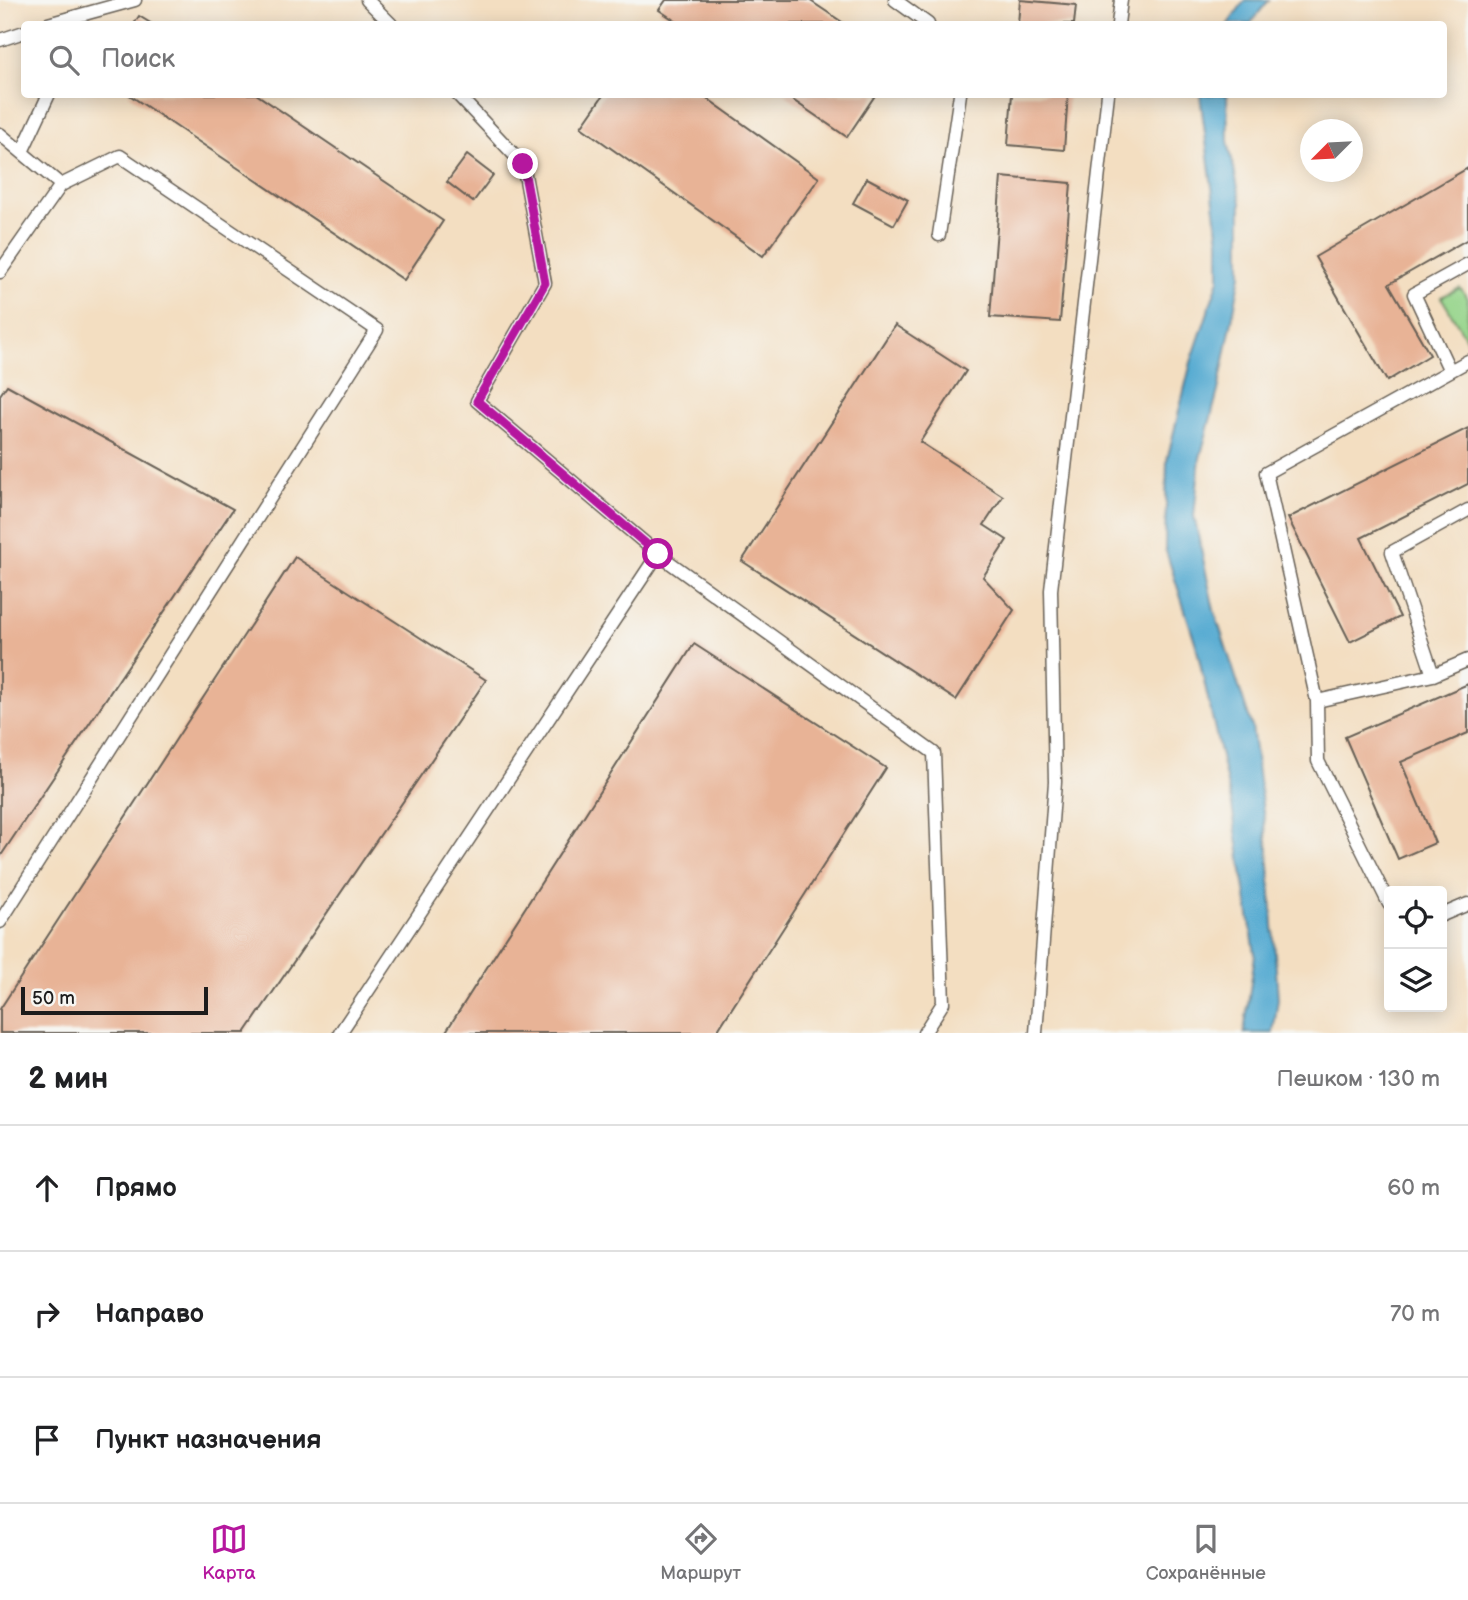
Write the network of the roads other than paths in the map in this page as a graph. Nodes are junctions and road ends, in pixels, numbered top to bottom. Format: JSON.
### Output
{"nodes":[{"id":1,"x":135,"y":0,"type":"edge"},
{"id":2,"x":367,"y":0,"type":"edge"},
{"id":3,"x":895,"y":0,"type":"edge"},
{"id":4,"x":1121,"y":0,"type":"edge"},
{"id":5,"x":87,"y":12,"type":"junction"},
{"id":6,"x":58,"y":21,"type":"edge"},
{"id":7,"x":82,"y":21,"type":"edge"},
{"id":8,"x":387,"y":21,"type":"edge"},
{"id":9,"x":924,"y":21,"type":"edge"},
{"id":10,"x":1118,"y":21,"type":"edge"},
{"id":11,"x":21,"y":33,"type":"edge"},
{"id":12,"x":0,"y":40,"type":"edge"},
{"id":13,"x":47,"y":98,"type":"edge"},
{"id":14,"x":461,"y":98,"type":"edge"},
{"id":15,"x":959,"y":98,"type":"edge"},
{"id":16,"x":1108,"y":98,"type":"edge"},
{"id":17,"x":0,"y":134,"type":"edge"},
{"id":18,"x":22,"y":152,"type":"junction"},
{"id":19,"x":61,"y":185,"type":"junction"},
{"id":20,"x":939,"y":236,"type":"dead end"},
{"id":21,"x":1468,"y":264,"type":"edge"},
{"id":22,"x":0,"y":272,"type":"edge"},
{"id":23,"x":1468,"y":361,"type":"edge"},
{"id":24,"x":1450,"y":370,"type":"junction"},
{"id":25,"x":1468,"y":510,"type":"edge"},
{"id":26,"x":658,"y":554,"type":"junction"},
{"id":27,"x":1468,"y":660,"type":"edge"},
{"id":28,"x":1433,"y":675,"type":"junction"},
{"id":29,"x":1317,"y":701,"type":"junction"},
{"id":30,"x":1384,"y":894,"type":"edge"},
{"id":31,"x":1468,"y":904,"type":"edge"},
{"id":32,"x":1447,"y":913,"type":"edge"},
{"id":33,"x":0,"y":922,"type":"edge"},
{"id":34,"x":340,"y":1033,"type":"edge"},
{"id":35,"x":924,"y":1033,"type":"edge"},
{"id":36,"x":1036,"y":1033,"type":"edge"}],
"edges":[{"from":1,"to":5,"type":"lane"},
{"from":2,"to":8,"type":"lane"},
{"from":3,"to":9,"type":"lane"},
{"from":4,"to":10,"type":"lane"},
{"from":5,"to":6,"type":"lane"},
{"from":5,"to":7,"type":"lane"},
{"from":11,"to":12,"type":"lane"},
{"from":13,"to":18,"type":"lane"},
{"from":14,"to":26,"type":"lane"},
{"from":15,"to":20,"type":"lane"},
{"from":16,"to":36,"type":"lane"},
{"from":17,"to":18,"type":"lane"},
{"from":18,"to":19,"type":"lane"},
{"from":19,"to":22,"type":"lane"},
{"from":19,"to":33,"type":"lane"},
{"from":21,"to":24,"type":"lane"},
{"from":23,"to":24,"type":"lane"},
{"from":24,"to":29,"type":"lane"},
{"from":25,"to":28,"type":"lane"},
{"from":26,"to":34,"type":"lane"},
{"from":26,"to":35,"type":"lane"},
{"from":27,"to":28,"type":"lane"},
{"from":28,"to":29,"type":"lane"},
{"from":29,"to":30,"type":"lane"},
{"from":31,"to":32,"type":"lane"}]}
